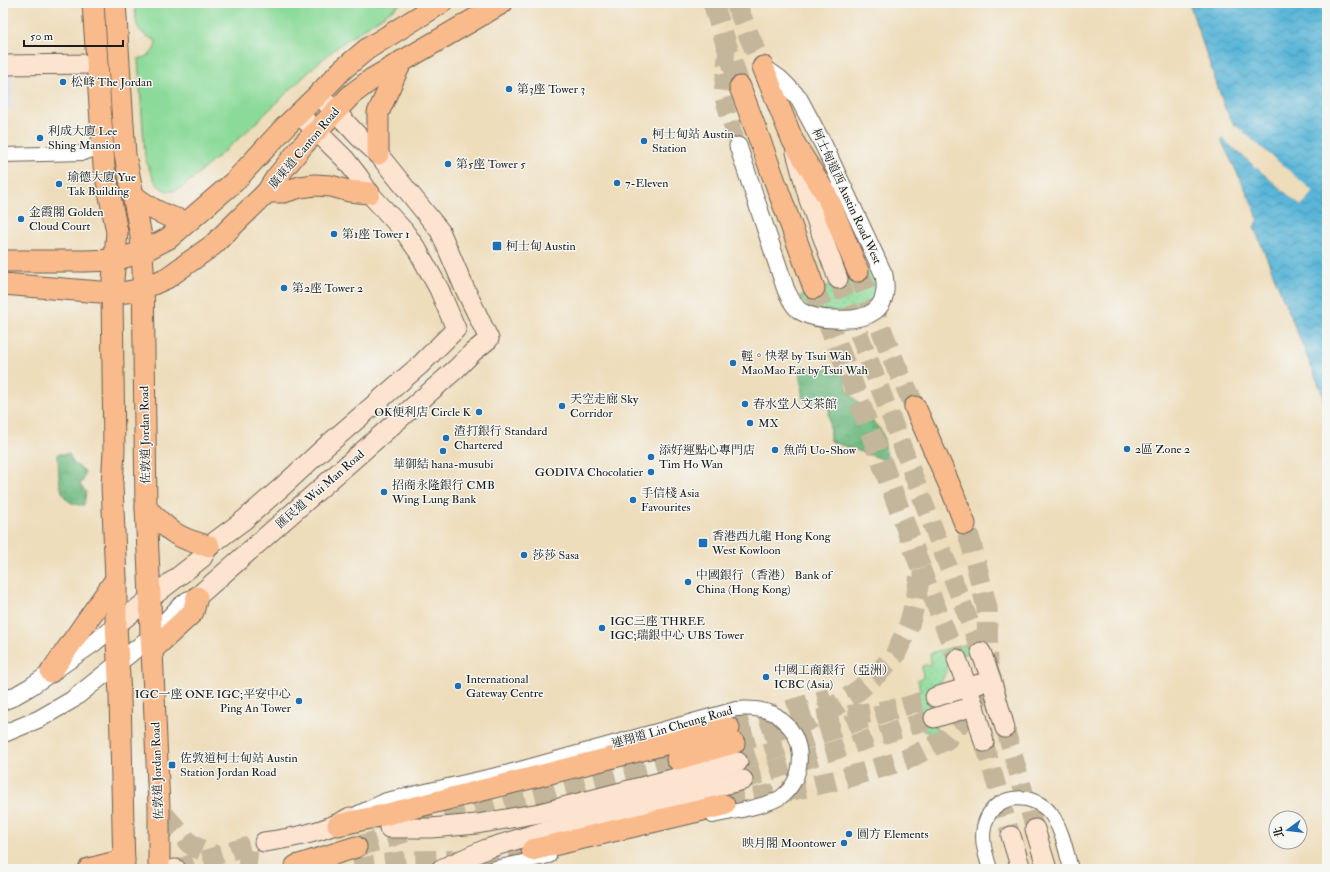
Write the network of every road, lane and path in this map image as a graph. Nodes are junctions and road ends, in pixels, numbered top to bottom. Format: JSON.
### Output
{"nodes":[{"id":1,"x":93,"y":3,"type":"edge"},
{"id":2,"x":115,"y":3,"type":"edge"},
{"id":3,"x":441,"y":3,"type":"edge"},
{"id":4,"x":502,"y":3,"type":"edge"},
{"id":5,"x":402,"y":61,"type":"junction"},
{"id":6,"x":97,"y":64,"type":"junction"},
{"id":7,"x":3,"y":65,"type":"edge"},
{"id":8,"x":763,"y":67,"type":"joint"},
{"id":9,"x":740,"y":87,"type":"tunnel mouth"},
{"id":10,"x":318,"y":95,"type":"junction"},
{"id":11,"x":335,"y":111,"type":"junction"},
{"id":12,"x":298,"y":113,"type":"junction"},
{"id":13,"x":316,"y":131,"type":"junction"},
{"id":14,"x":102,"y":139,"type":"junction"},
{"id":15,"x":793,"y":141,"type":"junction"},
{"id":16,"x":738,"y":146,"type":"tunnel mouth"},
{"id":17,"x":378,"y":154,"type":"junction"},
{"id":18,"x":3,"y":155,"type":"edge"},
{"id":19,"x":267,"y":192,"type":"junction"},
{"id":20,"x":369,"y":192,"type":"junction"},
{"id":21,"x":134,"y":196,"type":"junction"},
{"id":22,"x":187,"y":222,"type":"junction"},
{"id":23,"x":142,"y":252,"type":"junction"},
{"id":24,"x":115,"y":260,"type":"junction"},
{"id":25,"x":3,"y":261,"type":"edge"},
{"id":26,"x":858,"y":271,"type":"tunnel mouth"},
{"id":27,"x":838,"y":279,"type":"tunnel mouth"},
{"id":28,"x":3,"y":284,"type":"edge"},
{"id":29,"x":814,"y":288,"type":"tunnel mouth"},
{"id":30,"x":142,"y":289,"type":"junction"},
{"id":31,"x":112,"y":292,"type":"junction"},
{"id":32,"x":915,"y":407,"type":"tunnel mouth"},
{"id":33,"x":146,"y":508,"type":"junction"},
{"id":34,"x":965,"y":524,"type":"tunnel mouth"},
{"id":35,"x":209,"y":546,"type":"junction"},
{"id":36,"x":116,"y":579,"type":"junction"},
{"id":37,"x":150,"y":597,"type":"junction"},
{"id":38,"x":197,"y":597,"type":"joint"},
{"id":39,"x":116,"y":625,"type":"junction"},
{"id":40,"x":152,"y":643,"type":"junction"},
{"id":41,"x":981,"y":652,"type":"tunnel mouth"},
{"id":42,"x":957,"y":659,"type":"tunnel mouth"},
{"id":43,"x":118,"y":664,"type":"junction"},
{"id":44,"x":51,"y":672,"type":"junction"},
{"id":45,"x":992,"y":679,"type":"junction"},
{"id":46,"x":967,"y":687,"type":"junction"},
{"id":47,"x":935,"y":697,"type":"tunnel mouth"},
{"id":48,"x":3,"y":701,"type":"edge"},
{"id":49,"x":974,"y":706,"type":"junction"},
{"id":50,"x":934,"y":718,"type":"tunnel mouth"},
{"id":51,"x":1005,"y":728,"type":"tunnel mouth"},
{"id":52,"x":3,"y":734,"type":"edge"},
{"id":53,"x":984,"y":742,"type":"tunnel mouth"},
{"id":54,"x":736,"y":753,"type":"junction"},
{"id":55,"x":677,"y":759,"type":"tunnel mouth"},
{"id":56,"x":724,"y":805,"type":"tunnel mouth"},
{"id":57,"x":344,"y":821,"type":"junction"},
{"id":58,"x":389,"y":828,"type":"dead end"},
{"id":59,"x":1035,"y":829,"type":"tunnel mouth"},
{"id":60,"x":1011,"y":836,"type":"tunnel mouth"},
{"id":61,"x":264,"y":842,"type":"tunnel mouth"},
{"id":62,"x":356,"y":847,"type":"tunnel mouth"},
{"id":63,"x":532,"y":850,"type":"tunnel mouth"},
{"id":64,"x":124,"y":864,"type":"edge"},
{"id":65,"x":296,"y":866,"type":"dead end"},
{"id":66,"x":89,"y":869,"type":"edge"},
{"id":67,"x":159,"y":869,"type":"edge"},
{"id":68,"x":441,"y":869,"type":"edge"},
{"id":69,"x":491,"y":869,"type":"edge"},
{"id":70,"x":990,"y":869,"type":"edge"},
{"id":71,"x":1021,"y":869,"type":"edge"},
{"id":72,"x":1047,"y":869,"type":"edge"},
{"id":73,"x":1071,"y":869,"type":"edge"}],
"edges":[{"from":1,"to":6,"type":"main road"},
{"from":2,"to":21,"type":"main road","name":"佐敦道 Jordan Road"},
{"from":3,"to":10,"type":"main road","name":"廣東道 Canton Road"},
{"from":4,"to":5,"type":"main road","name":"廣東道 Canton Road"},
{"from":5,"to":11,"type":"main road","name":"廣東道 Canton Road"},
{"from":5,"to":17,"type":"main road"},
{"from":6,"to":7,"type":"main road"},
{"from":6,"to":14,"type":"main road"},
{"from":8,"to":15,"type":"main road","name":"柯士甸道西 Austin Road West"},
{"from":8,"to":16,"type":"street","name":"柯士甸道西 Austin Road West"},
{"from":9,"to":29,"type":"main road"},
{"from":10,"to":11,"type":"main road"},
{"from":10,"to":12,"type":"main road","name":"廣東道 Canton Road"},
{"from":11,"to":13,"type":"main road","name":"廣東道 Canton Road"},
{"from":11,"to":17,"type":"main road"},
{"from":12,"to":13,"type":"main road"},
{"from":12,"to":22,"type":"main road","name":"廣東道 Canton Road"},
{"from":13,"to":19,"type":"main road","name":"廣東道 Canton Road"},
{"from":13,"to":20,"type":"main road"},
{"from":14,"to":18,"type":"street"},
{"from":14,"to":24,"type":"main road"},
{"from":15,"to":26,"type":"main road"},
{"from":15,"to":27,"type":"main road","name":"柯士甸道西 Austin Road West"},
{"from":17,"to":38,"type":"main road","name":"匯民道 Wui Man Road"},
{"from":19,"to":20,"type":"main road"},
{"from":19,"to":30,"type":"main road","name":"廣東道 Canton Road"},
{"from":20,"to":35,"type":"main road"},
{"from":21,"to":22,"type":"main road"},
{"from":21,"to":23,"type":"main road","name":"佐敦道 Jordan Road"},
{"from":22,"to":23,"type":"main road","name":"廣東道 Canton Road"},
{"from":23,"to":24,"type":"main road","name":"廣東道 Canton Road"},
{"from":23,"to":30,"type":"main road","name":"佐敦道 Jordan Road"},
{"from":24,"to":25,"type":"main road","name":"廣東道 Canton Road"},
{"from":24,"to":31,"type":"main road"},
{"from":28,"to":31,"type":"main road","name":"廣東道 Canton Road"},
{"from":30,"to":31,"type":"main road","name":"廣東道 Canton Road"},
{"from":30,"to":33,"type":"main road","name":"佐敦道 Jordan Road"},
{"from":31,"to":36,"type":"main road"},
{"from":32,"to":34,"type":"main road"},
{"from":33,"to":35,"type":"main road"},
{"from":33,"to":37,"type":"main road","name":"佐敦道 Jordan Road"},
{"from":35,"to":37,"type":"main road"},
{"from":36,"to":39,"type":"main road"},
{"from":36,"to":44,"type":"main road"},
{"from":37,"to":39,"type":"main road"},
{"from":37,"to":40,"type":"main road","name":"佐敦道 Jordan Road"},
{"from":38,"to":40,"type":"main road"},
{"from":39,"to":43,"type":"main road"},
{"from":39,"to":44,"type":"street"},
{"from":40,"to":43,"type":"street"},
{"from":40,"to":67,"type":"main road","name":"佐敦道 Jordan Road"},
{"from":41,"to":45,"type":"main road"},
{"from":42,"to":46,"type":"main road"},
{"from":43,"to":52,"type":"street"},
{"from":43,"to":64,"type":"main road"},
{"from":44,"to":48,"type":"street"},
{"from":45,"to":46,"type":"main road"},
{"from":45,"to":51,"type":"main road"},
{"from":46,"to":47,"type":"main road"},
{"from":46,"to":49,"type":"main road"},
{"from":49,"to":50,"type":"main road"},
{"from":49,"to":53,"type":"main road"},
{"from":54,"to":55,"type":"main road"},
{"from":54,"to":57,"type":"main road"},
{"from":54,"to":58,"type":"main road"},
{"from":54,"to":68,"type":"main road"},
{"from":56,"to":63,"type":"main road"},
{"from":57,"to":61,"type":"main road","name":"連翔道 Lin Cheung Road"},
{"from":57,"to":69,"type":"street","name":"連翔道 Lin Cheung Road"},
{"from":59,"to":72,"type":"main road"},
{"from":60,"to":71,"type":"main road"},
{"from":62,"to":65,"type":"main road"},
{"from":64,"to":66,"type":"main road"},
{"from":70,"to":73,"type":"street"}]}
